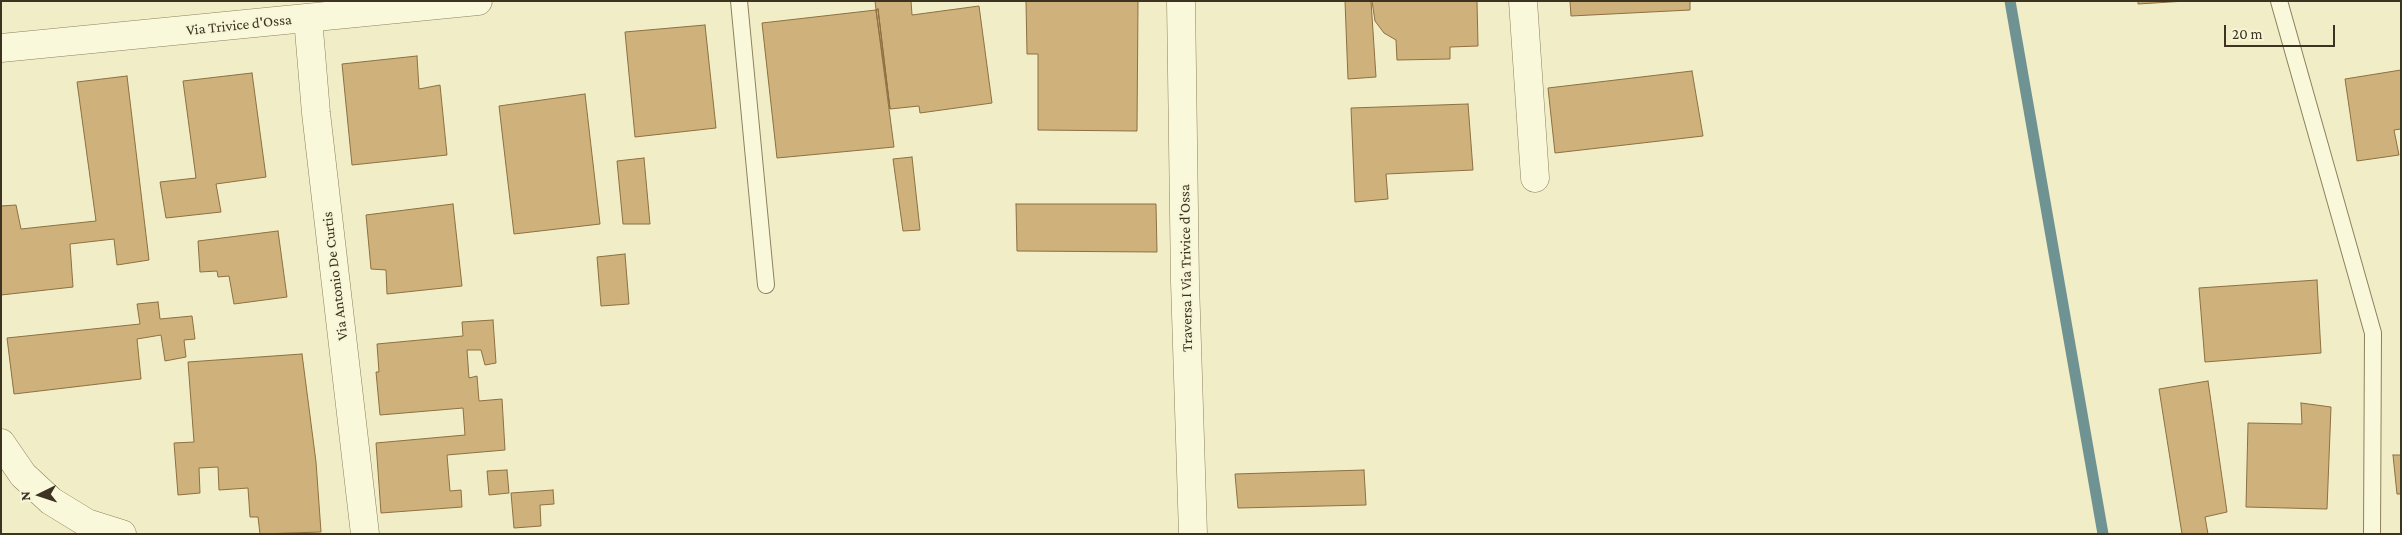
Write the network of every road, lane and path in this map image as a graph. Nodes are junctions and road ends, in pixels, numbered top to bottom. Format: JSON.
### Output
{"nodes":[{"id":1,"x":739,"y":1,"type":"edge"},
{"id":2,"x":1182,"y":1,"type":"edge"},
{"id":3,"x":1523,"y":1,"type":"edge"},
{"id":4,"x":2279,"y":1,"type":"edge"},
{"id":5,"x":462,"y":2,"type":"edge"},
{"id":6,"x":308,"y":18,"type":"junction"},
{"id":7,"x":1,"y":48,"type":"edge"},
{"id":8,"x":1535,"y":178,"type":"dead end"},
{"id":9,"x":766,"y":285,"type":"dead end"},
{"id":10,"x":1,"y":443,"type":"edge"},
{"id":11,"x":122,"y":534,"type":"edge"},
{"id":12,"x":365,"y":534,"type":"edge"},
{"id":13,"x":1192,"y":534,"type":"edge"},
{"id":14,"x":2372,"y":534,"type":"edge"}],
"edges":[{"from":1,"to":9,"type":"lane"},
{"from":2,"to":13,"type":"street","name":"Traversa I Via Trivice d'Ossa"},
{"from":3,"to":8,"type":"street"},
{"from":4,"to":14,"type":"lane"},
{"from":5,"to":6,"type":"street","name":"Via Trivice d'Ossa"},
{"from":6,"to":7,"type":"street","name":"Via Trivice d'Ossa"},
{"from":6,"to":12,"type":"street","name":"Via Antonio De Curtis"},
{"from":10,"to":11,"type":"street"}]}
